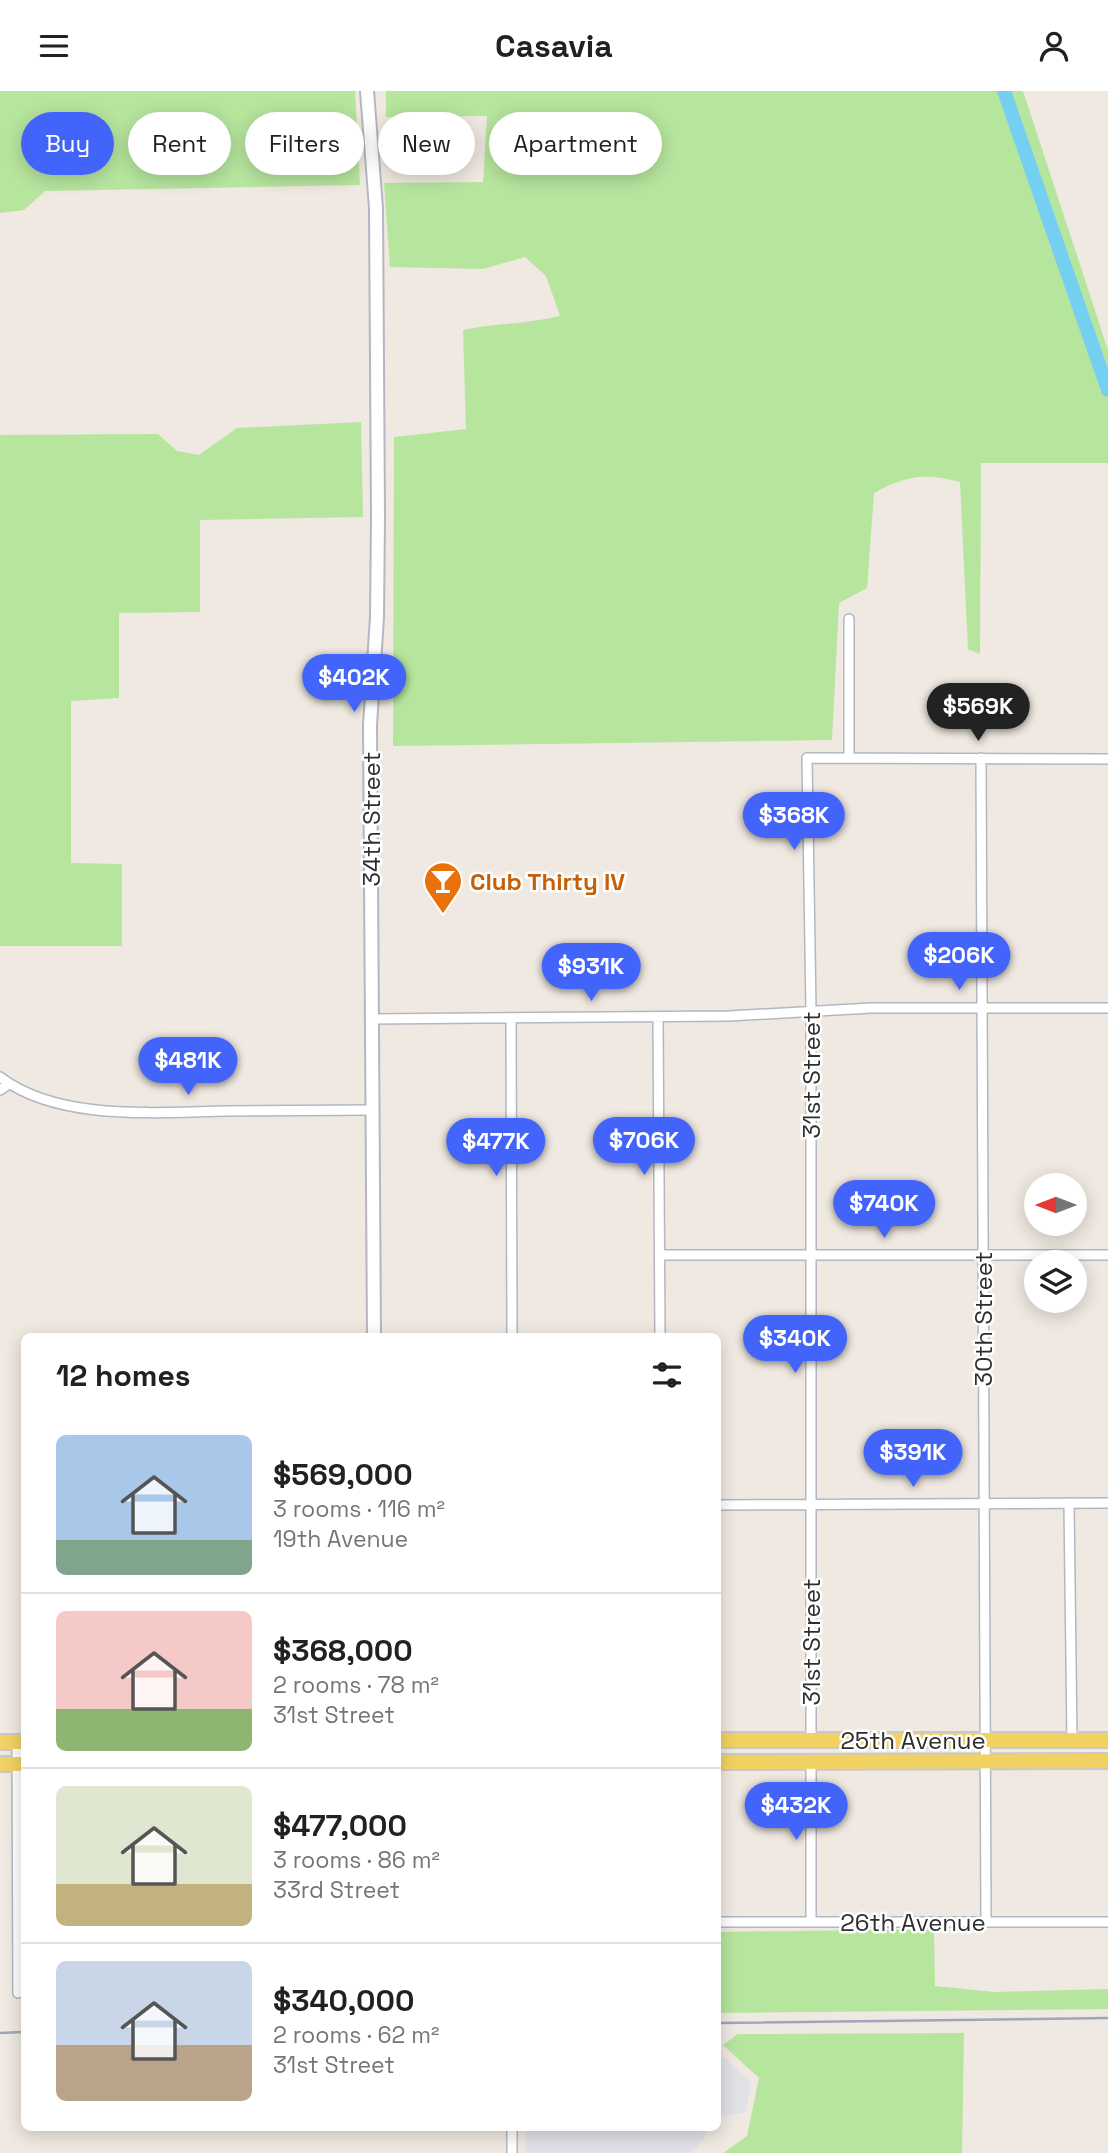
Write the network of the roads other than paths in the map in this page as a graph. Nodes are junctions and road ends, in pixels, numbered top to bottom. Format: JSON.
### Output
{"nodes":[{"id":1,"x":367,"y":91,"type":"edge"},
{"id":2,"x":849,"y":619,"type":"dead end"},
{"id":3,"x":849,"y":758,"type":"junction"},
{"id":4,"x":981,"y":758,"type":"junction"},
{"id":5,"x":1108,"y":759,"type":"edge"},
{"id":6,"x":982,"y":1007,"type":"junction"},
{"id":7,"x":1108,"y":1008,"type":"edge"},
{"id":8,"x":811,"y":1011,"type":"junction"},
{"id":9,"x":658,"y":1017,"type":"junction"},
{"id":10,"x":372,"y":1019,"type":"junction"},
{"id":11,"x":511,"y":1019,"type":"junction"},
{"id":12,"x":0,"y":1077,"type":"edge"},
{"id":13,"x":9,"y":1084,"type":"junction"},
{"id":14,"x":0,"y":1090,"type":"edge"},
{"id":15,"x":372,"y":1110,"type":"junction"},
{"id":16,"x":660,"y":1255,"type":"junction"},
{"id":17,"x":810,"y":1255,"type":"junction"},
{"id":18,"x":983,"y":1255,"type":"junction"},
{"id":19,"x":1108,"y":1255,"type":"edge"},
{"id":20,"x":374,"y":1333,"type":"edge"},
{"id":21,"x":512,"y":1333,"type":"edge"},
{"id":22,"x":660,"y":1333,"type":"edge"},
{"id":23,"x":984,"y":1503,"type":"junction"},
{"id":24,"x":1069,"y":1503,"type":"junction"},
{"id":25,"x":1108,"y":1503,"type":"edge"},
{"id":26,"x":810,"y":1504,"type":"junction"},
{"id":27,"x":721,"y":1505,"type":"edge"},
{"id":28,"x":811,"y":1740,"type":"junction"},
{"id":29,"x":1072,"y":1740,"type":"junction"},
{"id":30,"x":1108,"y":1740,"type":"edge"},
{"id":31,"x":721,"y":1741,"type":"edge"},
{"id":32,"x":985,"y":1741,"type":"junction"},
{"id":33,"x":0,"y":1742,"type":"edge"},
{"id":34,"x":21,"y":1742,"type":"edge"},
{"id":35,"x":811,"y":1761,"type":"junction"},
{"id":36,"x":985,"y":1761,"type":"junction"},
{"id":37,"x":1108,"y":1761,"type":"edge"},
{"id":38,"x":721,"y":1762,"type":"edge"},
{"id":39,"x":0,"y":1764,"type":"edge"},
{"id":40,"x":21,"y":1764,"type":"edge"},
{"id":41,"x":721,"y":1922,"type":"edge"},
{"id":42,"x":811,"y":1922,"type":"junction"},
{"id":43,"x":986,"y":1922,"type":"junction"},
{"id":44,"x":1108,"y":1922,"type":"edge"},
{"id":45,"x":18,"y":1993,"type":"dead end"},
{"id":46,"x":512,"y":2131,"type":"edge"},
{"id":47,"x":512,"y":2153,"type":"edge"}],
"edges":[{"from":1,"to":10,"type":"street","name":"34th Street"},
{"from":2,"to":3,"type":"street"},
{"from":3,"to":4,"type":"street"},
{"from":3,"to":8,"type":"street","name":"31st Street"},
{"from":4,"to":5,"type":"street"},
{"from":4,"to":6,"type":"street","name":"30th Street"},
{"from":6,"to":7,"type":"street"},
{"from":6,"to":8,"type":"street"},
{"from":6,"to":18,"type":"street","name":"30th Street"},
{"from":8,"to":9,"type":"street"},
{"from":8,"to":17,"type":"street","name":"31st Street"},
{"from":9,"to":11,"type":"street"},
{"from":9,"to":16,"type":"street"},
{"from":10,"to":11,"type":"street"},
{"from":10,"to":15,"type":"street","name":"34th Street"},
{"from":11,"to":21,"type":"street"},
{"from":12,"to":13,"type":"street"},
{"from":13,"to":14,"type":"street"},
{"from":13,"to":15,"type":"street"},
{"from":15,"to":20,"type":"street","name":"34th Street"},
{"from":16,"to":17,"type":"street"},
{"from":16,"to":22,"type":"street"},
{"from":17,"to":18,"type":"street"},
{"from":17,"to":26,"type":"street","name":"31st Street"},
{"from":18,"to":19,"type":"street"},
{"from":18,"to":23,"type":"street","name":"30th Street"},
{"from":23,"to":24,"type":"street"},
{"from":23,"to":26,"type":"street"},
{"from":23,"to":32,"type":"street","name":"30th Street"},
{"from":24,"to":25,"type":"street"},
{"from":24,"to":29,"type":"street"},
{"from":26,"to":27,"type":"street"},
{"from":26,"to":28,"type":"street","name":"31st Street"},
{"from":28,"to":31,"type":"main road","name":"25th Avenue"},
{"from":28,"to":32,"type":"main road","name":"25th Avenue"},
{"from":29,"to":30,"type":"main road","name":"25th Avenue"},
{"from":29,"to":32,"type":"main road","name":"25th Avenue"},
{"from":32,"to":36,"type":"street","name":"30th Street"},
{"from":33,"to":34,"type":"main road"},
{"from":34,"to":40,"type":"street"},
{"from":35,"to":36,"type":"main road","name":"25th Avenue"},
{"from":35,"to":38,"type":"main road","name":"25th Avenue"},
{"from":35,"to":42,"type":"street"},
{"from":36,"to":37,"type":"main road","name":"25th Avenue"},
{"from":36,"to":43,"type":"street","name":"30th Street"},
{"from":39,"to":40,"type":"main road"},
{"from":40,"to":45,"type":"street"},
{"from":41,"to":42,"type":"street","name":"26th Avenue"},
{"from":42,"to":43,"type":"street","name":"26th Avenue"},
{"from":43,"to":44,"type":"street","name":"26th Avenue"},
{"from":46,"to":47,"type":"street"}]}
